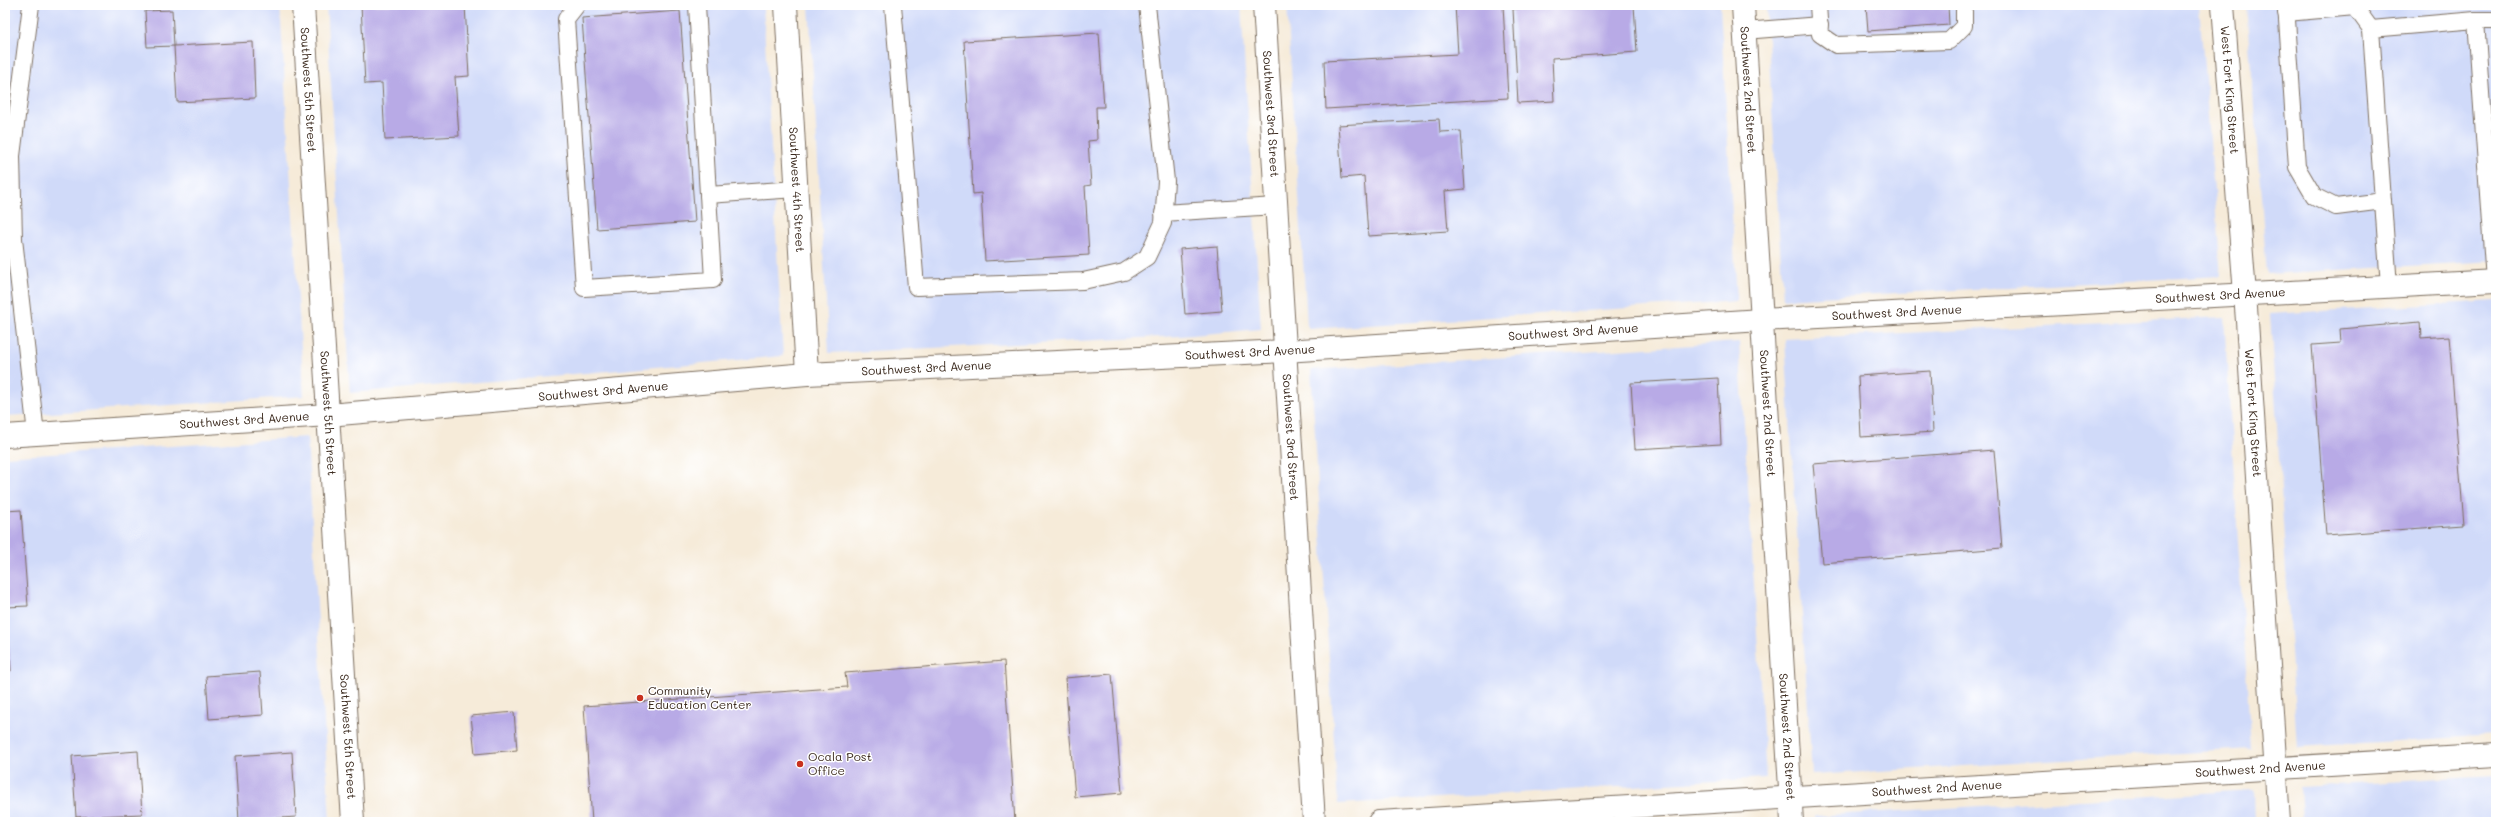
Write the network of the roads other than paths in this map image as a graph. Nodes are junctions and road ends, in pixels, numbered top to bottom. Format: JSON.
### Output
{"nodes":[{"id":1,"x":31,"y":5,"type":"edge"},
{"id":2,"x":303,"y":5,"type":"edge"},
{"id":3,"x":577,"y":5,"type":"edge"},
{"id":4,"x":697,"y":5,"type":"edge"},
{"id":5,"x":786,"y":5,"type":"edge"},
{"id":6,"x":893,"y":5,"type":"edge"},
{"id":7,"x":1147,"y":5,"type":"edge"},
{"id":8,"x":1264,"y":5,"type":"edge"},
{"id":9,"x":1743,"y":5,"type":"edge"},
{"id":10,"x":1818,"y":5,"type":"edge"},
{"id":11,"x":1964,"y":5,"type":"edge"},
{"id":12,"x":2223,"y":5,"type":"edge"},
{"id":13,"x":2286,"y":9,"type":"edge"},
{"id":14,"x":2476,"y":20,"type":"junction"},
{"id":15,"x":2496,"y":20,"type":"edge"},
{"id":16,"x":1820,"y":26,"type":"junction"},
{"id":17,"x":2371,"y":29,"type":"junction"},
{"id":18,"x":1744,"y":31,"type":"junction"},
{"id":19,"x":9,"y":156,"type":"edge"},
{"id":20,"x":796,"y":189,"type":"junction"},
{"id":21,"x":708,"y":195,"type":"junction"},
{"id":22,"x":1276,"y":206,"type":"junction"},
{"id":23,"x":2383,"y":208,"type":"junction"},
{"id":24,"x":1163,"y":213,"type":"junction"},
{"id":25,"x":10,"y":240,"type":"edge"},
{"id":26,"x":2495,"y":281,"type":"edge"},
{"id":27,"x":2390,"y":287,"type":"junction"},
{"id":28,"x":2246,"y":295,"type":"junction"},
{"id":29,"x":1760,"y":320,"type":"junction"},
{"id":30,"x":1285,"y":351,"type":"junction"},
{"id":31,"x":807,"y":374,"type":"junction"},
{"id":32,"x":328,"y":415,"type":"junction"},
{"id":33,"x":36,"y":434,"type":"junction"},
{"id":34,"x":5,"y":436,"type":"edge"},
{"id":35,"x":2496,"y":755,"type":"edge"},
{"id":36,"x":2276,"y":768,"type":"junction"},
{"id":37,"x":1791,"y":797,"type":"junction"},
{"id":38,"x":1411,"y":821,"type":"edge"},
{"id":39,"x":353,"y":822,"type":"edge"},
{"id":40,"x":1314,"y":822,"type":"edge"},
{"id":41,"x":1379,"y":822,"type":"edge"},
{"id":42,"x":1792,"y":822,"type":"edge"},
{"id":43,"x":2279,"y":822,"type":"edge"}],
"edges":[{"from":1,"to":19,"type":"lane"},
{"from":2,"to":32,"type":"street","name":"Southwest 5th Street"},
{"from":3,"to":21,"type":"lane"},
{"from":4,"to":21,"type":"lane"},
{"from":5,"to":20,"type":"street","name":"Southwest 4th Street"},
{"from":6,"to":24,"type":"lane"},
{"from":7,"to":24,"type":"lane"},
{"from":8,"to":22,"type":"street","name":"Southwest 3rd Street"},
{"from":9,"to":18,"type":"street","name":"Southwest 2nd Street"},
{"from":10,"to":16,"type":"lane"},
{"from":11,"to":16,"type":"lane"},
{"from":12,"to":28,"type":"street","name":"West Fort King Street"},
{"from":13,"to":17,"type":"lane"},
{"from":13,"to":23,"type":"lane"},
{"from":14,"to":15,"type":"lane"},
{"from":14,"to":17,"type":"lane"},
{"from":14,"to":26,"type":"lane"},
{"from":16,"to":18,"type":"lane"},
{"from":17,"to":23,"type":"lane"},
{"from":18,"to":29,"type":"street","name":"Southwest 2nd Street"},
{"from":19,"to":25,"type":"lane"},
{"from":20,"to":21,"type":"lane"},
{"from":20,"to":31,"type":"street","name":"Southwest 4th Street"},
{"from":22,"to":24,"type":"lane"},
{"from":22,"to":30,"type":"street","name":"Southwest 3rd Street"},
{"from":23,"to":27,"type":"lane"},
{"from":25,"to":33,"type":"lane"},
{"from":26,"to":27,"type":"street","name":"Southwest 3rd Avenue"},
{"from":27,"to":28,"type":"street","name":"Southwest 3rd Avenue"},
{"from":28,"to":29,"type":"street","name":"Southwest 3rd Avenue"},
{"from":28,"to":36,"type":"street","name":"West Fort King Street"},
{"from":29,"to":30,"type":"street","name":"Southwest 3rd Avenue"},
{"from":29,"to":37,"type":"street","name":"Southwest 2nd Street"},
{"from":30,"to":31,"type":"street","name":"Southwest 3rd Avenue"},
{"from":30,"to":40,"type":"street","name":"Southwest 3rd Street"},
{"from":31,"to":32,"type":"street","name":"Southwest 3rd Avenue"},
{"from":32,"to":33,"type":"street","name":"Southwest 3rd Avenue"},
{"from":32,"to":39,"type":"street","name":"Southwest 5th Street"},
{"from":33,"to":34,"type":"street","name":"Southwest 3rd Avenue"},
{"from":35,"to":36,"type":"street","name":"Southwest 2nd Avenue"},
{"from":36,"to":37,"type":"street","name":"Southwest 2nd Avenue"},
{"from":36,"to":43,"type":"street","name":"West Fort King Street"},
{"from":37,"to":38,"type":"street","name":"Southwest 2nd Avenue"},
{"from":37,"to":42,"type":"street","name":"Southwest 2nd Street"},
{"from":38,"to":41,"type":"street","name":"Southwest 2nd Avenue"}]}
